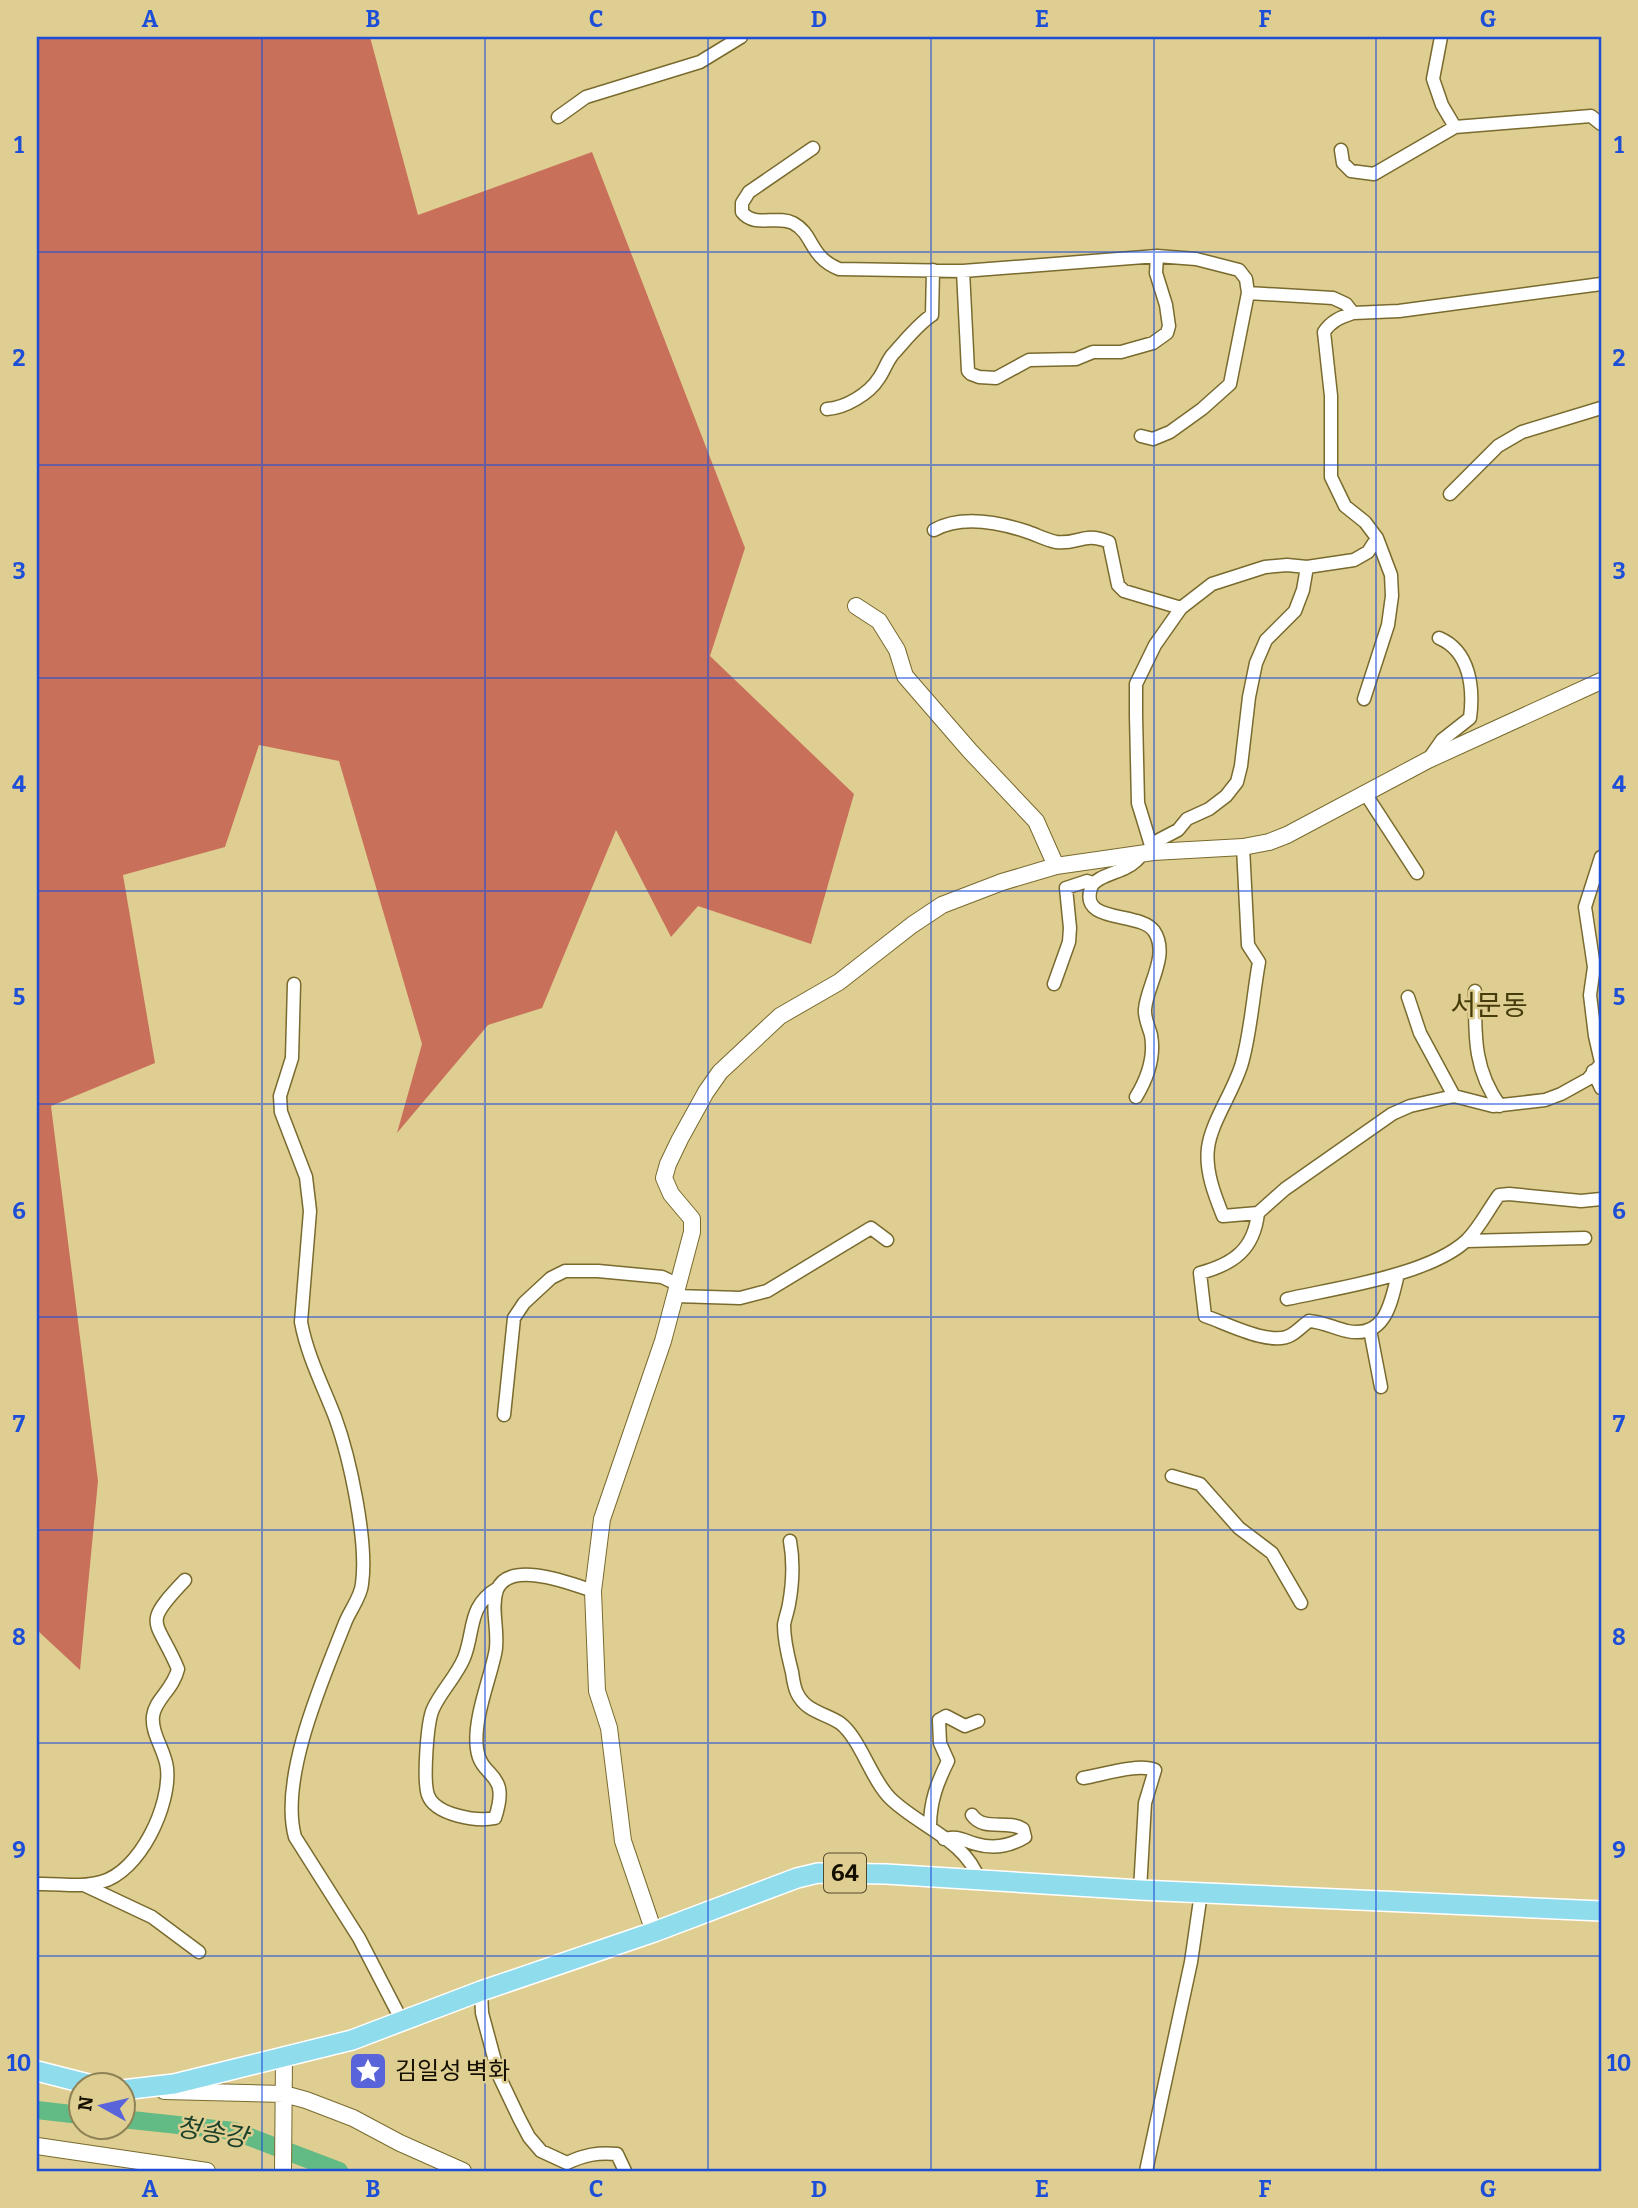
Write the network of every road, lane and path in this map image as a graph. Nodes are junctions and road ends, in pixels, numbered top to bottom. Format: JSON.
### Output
{"nodes":[{"id":1,"x":741,"y":37,"type":"edge"},
{"id":2,"x":1441,"y":37,"type":"edge"},
{"id":3,"x":558,"y":117,"type":"dead end"},
{"id":4,"x":1601,"y":124,"type":"edge"},
{"id":5,"x":1455,"y":127,"type":"junction"},
{"id":6,"x":813,"y":148,"type":"dead end"},
{"id":7,"x":1341,"y":150,"type":"dead end"},
{"id":8,"x":1157,"y":256,"type":"junction"},
{"id":9,"x":933,"y":270,"type":"junction"},
{"id":10,"x":963,"y":271,"type":"junction"},
{"id":11,"x":1601,"y":284,"type":"edge"},
{"id":12,"x":1248,"y":293,"type":"junction"},
{"id":13,"x":1353,"y":313,"type":"junction"},
{"id":14,"x":1601,"y":408,"type":"edge"},
{"id":15,"x":827,"y":409,"type":"dead end"},
{"id":16,"x":1142,"y":436,"type":"dead end"},
{"id":17,"x":1450,"y":494,"type":"dead end"},
{"id":18,"x":934,"y":530,"type":"dead end"},
{"id":19,"x":1377,"y":538,"type":"junction"},
{"id":20,"x":1307,"y":567,"type":"junction"},
{"id":21,"x":856,"y":607,"type":"dead end"},
{"id":22,"x":1181,"y":608,"type":"junction"},
{"id":23,"x":1439,"y":638,"type":"dead end"},
{"id":24,"x":1601,"y":681,"type":"edge"},
{"id":25,"x":1364,"y":699,"type":"dead end"},
{"id":26,"x":1428,"y":760,"type":"junction"},
{"id":27,"x":1365,"y":793,"type":"junction"},
{"id":28,"x":1242,"y":847,"type":"junction"},
{"id":29,"x":1148,"y":853,"type":"junction"},
{"id":30,"x":1601,"y":858,"type":"edge"},
{"id":31,"x":1056,"y":866,"type":"junction"},
{"id":32,"x":1417,"y":873,"type":"dead end"},
{"id":33,"x":1093,"y":883,"type":"junction"},
{"id":34,"x":1598,"y":962,"type":"edge"},
{"id":35,"x":294,"y":984,"type":"dead end"},
{"id":36,"x":1054,"y":984,"type":"dead end"},
{"id":37,"x":1475,"y":991,"type":"dead end"},
{"id":38,"x":1408,"y":997,"type":"dead end"},
{"id":39,"x":1598,"y":1066,"type":"edge"},
{"id":40,"x":1601,"y":1088,"type":"edge"},
{"id":41,"x":1454,"y":1096,"type":"junction"},
{"id":42,"x":1136,"y":1097,"type":"dead end"},
{"id":43,"x":1500,"y":1106,"type":"junction"},
{"id":44,"x":1601,"y":1199,"type":"edge"},
{"id":45,"x":1258,"y":1213,"type":"junction"},
{"id":46,"x":1584,"y":1237,"type":"dead end"},
{"id":47,"x":887,"y":1240,"type":"dead end"},
{"id":48,"x":1466,"y":1241,"type":"junction"},
{"id":49,"x":1398,"y":1274,"type":"junction"},
{"id":50,"x":677,"y":1291,"type":"junction"},
{"id":51,"x":1287,"y":1299,"type":"dead end"},
{"id":52,"x":1370,"y":1330,"type":"junction"},
{"id":53,"x":1381,"y":1387,"type":"dead end"},
{"id":54,"x":504,"y":1415,"type":"dead end"},
{"id":55,"x":1172,"y":1475,"type":"dead end"},
{"id":56,"x":790,"y":1541,"type":"dead end"},
{"id":57,"x":186,"y":1580,"type":"dead end"},
{"id":58,"x":498,"y":1588,"type":"junction"},
{"id":59,"x":593,"y":1591,"type":"junction"},
{"id":60,"x":1301,"y":1603,"type":"dead end"},
{"id":61,"x":978,"y":1721,"type":"dead end"},
{"id":62,"x":1083,"y":1778,"type":"dead end"},
{"id":63,"x":972,"y":1815,"type":"dead end"},
{"id":64,"x":930,"y":1826,"type":"junction"},
{"id":65,"x":944,"y":1839,"type":"junction"},
{"id":66,"x":979,"y":1880,"type":"junction"},
{"id":67,"x":37,"y":1884,"type":"edge"},
{"id":68,"x":83,"y":1885,"type":"junction"},
{"id":69,"x":1140,"y":1890,"type":"junction"},
{"id":70,"x":1201,"y":1893,"type":"junction"},
{"id":71,"x":1601,"y":1911,"type":"edge"},
{"id":72,"x":654,"y":1932,"type":"junction"},
{"id":73,"x":199,"y":1952,"type":"dead end"},
{"id":74,"x":481,"y":1991,"type":"junction"},
{"id":75,"x":402,"y":2021,"type":"junction"},
{"id":76,"x":284,"y":2058,"type":"junction"},
{"id":77,"x":37,"y":2071,"type":"edge"},
{"id":78,"x":66,"y":2078,"type":"edge"},
{"id":79,"x":136,"y":2089,"type":"edge"},
{"id":80,"x":145,"y":2089,"type":"junction"},
{"id":81,"x":283,"y":2101,"type":"junction"},
{"id":82,"x":37,"y":2146,"type":"edge"},
{"id":83,"x":283,"y":2167,"type":"edge"},
{"id":84,"x":207,"y":2171,"type":"edge"},
{"id":85,"x":463,"y":2171,"type":"edge"},
{"id":86,"x":625,"y":2171,"type":"edge"},
{"id":87,"x":1146,"y":2171,"type":"edge"}],
"edges":[{"from":1,"to":3,"type":"street"},
{"from":2,"to":5,"type":"street"},
{"from":4,"to":5,"type":"street"},
{"from":5,"to":7,"type":"street"},
{"from":6,"to":9,"type":"street"},
{"from":8,"to":10,"type":"street"},
{"from":8,"to":10,"type":"street"},
{"from":8,"to":12,"type":"street"},
{"from":9,"to":10,"type":"street"},
{"from":9,"to":15,"type":"street"},
{"from":11,"to":13,"type":"street"},
{"from":12,"to":13,"type":"street"},
{"from":12,"to":16,"type":"street"},
{"from":13,"to":19,"type":"street"},
{"from":14,"to":17,"type":"street"},
{"from":18,"to":22,"type":"street"},
{"from":19,"to":20,"type":"street"},
{"from":19,"to":25,"type":"street"},
{"from":20,"to":22,"type":"street"},
{"from":20,"to":29,"type":"street"},
{"from":21,"to":31,"type":"street"},
{"from":22,"to":29,"type":"street"},
{"from":23,"to":26,"type":"street"},
{"from":24,"to":26,"type":"street"},
{"from":26,"to":27,"type":"street"},
{"from":27,"to":28,"type":"street"},
{"from":27,"to":32,"type":"street"},
{"from":28,"to":29,"type":"street"},
{"from":28,"to":45,"type":"street"},
{"from":29,"to":31,"type":"street"},
{"from":29,"to":33,"type":"street"},
{"from":30,"to":34,"type":"street"},
{"from":31,"to":50,"type":"street"},
{"from":33,"to":36,"type":"street"},
{"from":33,"to":42,"type":"street"},
{"from":34,"to":39,"type":"street"},
{"from":35,"to":75,"type":"street"},
{"from":37,"to":43,"type":"street"},
{"from":38,"to":41,"type":"street"},
{"from":39,"to":40,"type":"street"},
{"from":39,"to":43,"type":"street"},
{"from":41,"to":43,"type":"street"},
{"from":41,"to":45,"type":"street"},
{"from":44,"to":48,"type":"street"},
{"from":45,"to":52,"type":"street"},
{"from":46,"to":48,"type":"street"},
{"from":47,"to":50,"type":"street"},
{"from":48,"to":49,"type":"street"},
{"from":49,"to":51,"type":"street"},
{"from":49,"to":52,"type":"street"},
{"from":50,"to":54,"type":"street"},
{"from":50,"to":59,"type":"street"},
{"from":52,"to":53,"type":"street"},
{"from":55,"to":60,"type":"street"},
{"from":56,"to":64,"type":"street"},
{"from":57,"to":68,"type":"street"},
{"from":58,"to":58,"type":"street"},
{"from":58,"to":59,"type":"street"},
{"from":59,"to":72,"type":"street"},
{"from":61,"to":64,"type":"street"},
{"from":62,"to":69,"type":"street"},
{"from":63,"to":65,"type":"street"},
{"from":64,"to":65,"type":"street"},
{"from":65,"to":66,"type":"street"},
{"from":66,"to":69,"type":"main road","number":"64"},
{"from":66,"to":72,"type":"main road","number":"64"},
{"from":67,"to":68,"type":"street"},
{"from":68,"to":73,"type":"street"},
{"from":69,"to":70,"type":"main road","number":"64"},
{"from":70,"to":71,"type":"main road","number":"64"},
{"from":70,"to":87,"type":"street"},
{"from":72,"to":74,"type":"main road","number":"64"},
{"from":74,"to":75,"type":"main road","number":"64"},
{"from":74,"to":86,"type":"street"},
{"from":75,"to":76,"type":"main road","number":"64"},
{"from":76,"to":80,"type":"main road","number":"64"},
{"from":76,"to":81,"type":"street"},
{"from":77,"to":78,"type":"main road"},
{"from":79,"to":80,"type":"main road","number":"64"},
{"from":80,"to":81,"type":"street"},
{"from":81,"to":83,"type":"street"},
{"from":81,"to":85,"type":"street"},
{"from":82,"to":84,"type":"street"}]}
